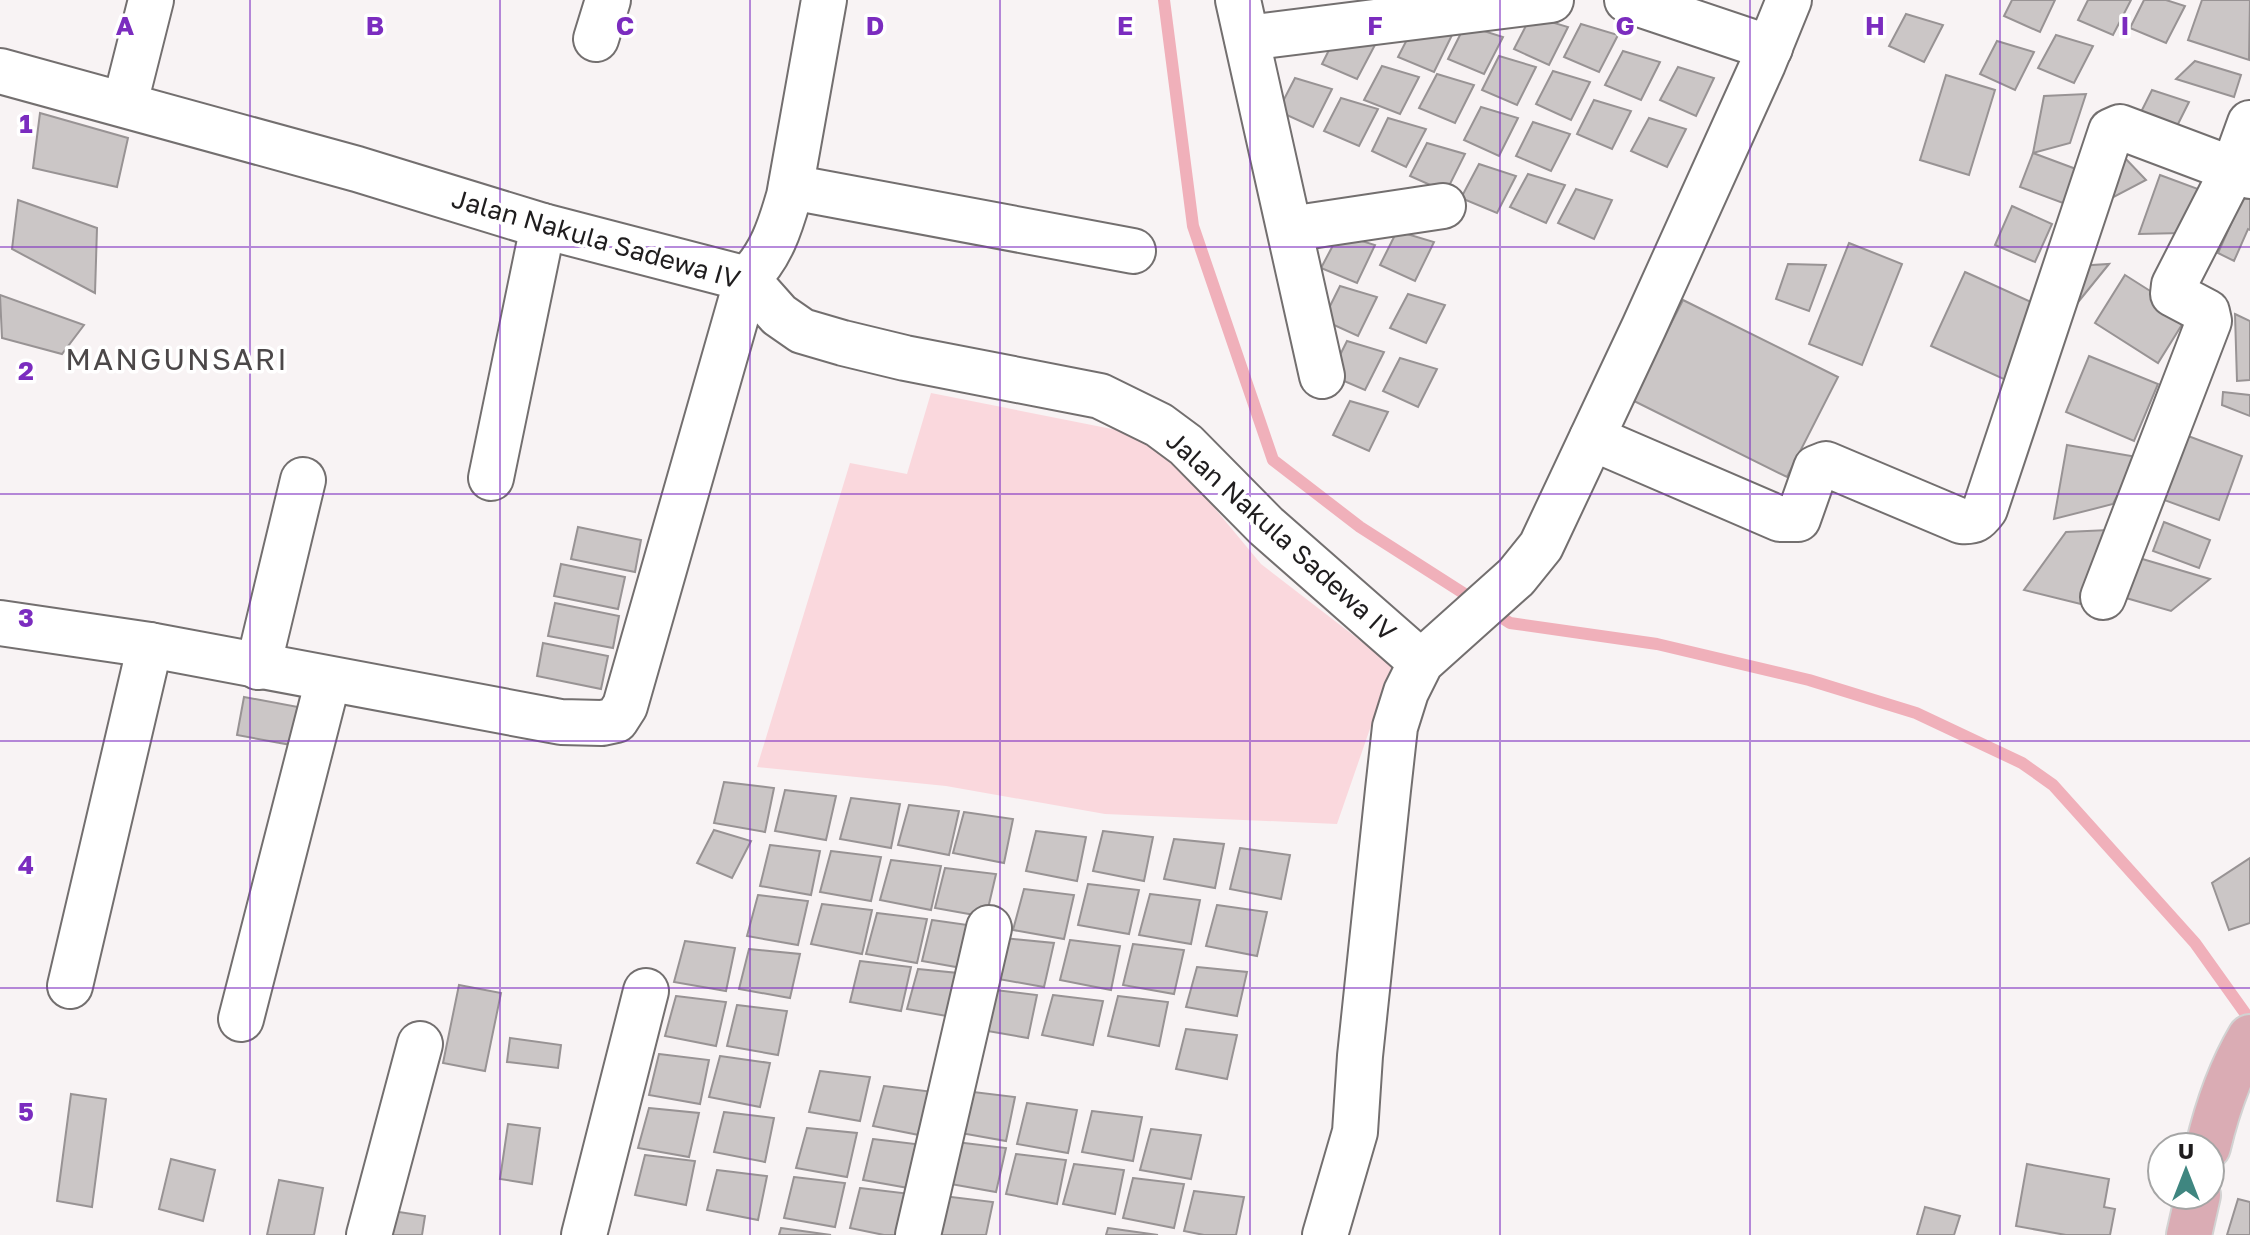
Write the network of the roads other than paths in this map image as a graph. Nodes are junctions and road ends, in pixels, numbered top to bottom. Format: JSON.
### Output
{"nodes":[{"id":1,"x":151,"y":0,"type":"edge"},
{"id":2,"x":824,"y":0,"type":"edge"},
{"id":3,"x":1551,"y":0,"type":"edge"},
{"id":4,"x":1627,"y":0,"type":"edge"},
{"id":5,"x":1789,"y":0,"type":"edge"},
{"id":6,"x":1242,"y":19,"type":"edge"},
{"id":7,"x":1770,"y":48,"type":"junction"},
{"id":8,"x":0,"y":71,"type":"edge"},
{"id":9,"x":125,"y":103,"type":"junction"},
{"id":10,"x":2250,"y":123,"type":"edge"},
{"id":11,"x":2242,"y":173,"type":"edge"},
{"id":12,"x":791,"y":187,"type":"junction"},
{"id":13,"x":1443,"y":206,"type":"dead end"},
{"id":14,"x":543,"y":226,"type":"junction"},
{"id":15,"x":1290,"y":229,"type":"junction"},
{"id":16,"x":1133,"y":251,"type":"dead end"},
{"id":17,"x":747,"y":279,"type":"junction"},
{"id":18,"x":1322,"y":376,"type":"dead end"},
{"id":19,"x":1592,"y":438,"type":"junction"},
{"id":20,"x":491,"y":478,"type":"dead end"},
{"id":21,"x":303,"y":480,"type":"dead end"},
{"id":22,"x":2103,"y":597,"type":"dead end"},
{"id":23,"x":0,"y":623,"type":"edge"},
{"id":24,"x":150,"y":645,"type":"junction"},
{"id":25,"x":1421,"y":662,"type":"junction"},
{"id":26,"x":258,"y":667,"type":"junction"},
{"id":27,"x":328,"y":680,"type":"junction"},
{"id":28,"x":989,"y":928,"type":"dead end"},
{"id":29,"x":70,"y":986,"type":"dead end"},
{"id":30,"x":646,"y":991,"type":"dead end"},
{"id":31,"x":241,"y":1019,"type":"dead end"},
{"id":32,"x":420,"y":1044,"type":"dead end"},
{"id":33,"x":2243,"y":1050,"type":"edge"},
{"id":34,"x":2211,"y":1131,"type":"edge"},
{"id":35,"x":2194,"y":1211,"type":"edge"},
{"id":36,"x":369,"y":1235,"type":"edge"},
{"id":37,"x":584,"y":1235,"type":"edge"},
{"id":38,"x":918,"y":1235,"type":"edge"},
{"id":39,"x":1325,"y":1235,"type":"edge"},
{"id":40,"x":2189,"y":1235,"type":"edge"}],
"edges":[{"from":1,"to":9,"type":"street"},
{"from":2,"to":12,"type":"street"},
{"from":3,"to":6,"type":"street"},
{"from":4,"to":7,"type":"street"},
{"from":5,"to":7,"type":"street"},
{"from":6,"to":15,"type":"street"},
{"from":7,"to":19,"type":"street"},
{"from":8,"to":9,"type":"street","name":"Jalan Nakula Sadewa IV"},
{"from":9,"to":14,"type":"street","name":"Jalan Nakula Sadewa IV"},
{"from":10,"to":11,"type":"street"},
{"from":11,"to":19,"type":"street"},
{"from":11,"to":22,"type":"street"},
{"from":12,"to":16,"type":"street"},
{"from":12,"to":17,"type":"street"},
{"from":13,"to":15,"type":"street"},
{"from":14,"to":17,"type":"street","name":"Jalan Nakula Sadewa IV"},
{"from":14,"to":20,"type":"street"},
{"from":15,"to":18,"type":"street"},
{"from":17,"to":25,"type":"street","name":"Jalan Nakula Sadewa IV"},
{"from":17,"to":27,"type":"street"},
{"from":19,"to":25,"type":"street"},
{"from":21,"to":26,"type":"street"},
{"from":23,"to":24,"type":"street"},
{"from":24,"to":26,"type":"street"},
{"from":24,"to":29,"type":"street"},
{"from":25,"to":39,"type":"street"},
{"from":26,"to":27,"type":"street"},
{"from":27,"to":31,"type":"street"},
{"from":28,"to":38,"type":"street"},
{"from":30,"to":37,"type":"street"},
{"from":32,"to":36,"type":"street"},
{"from":33,"to":34,"type":"main road"},
{"from":35,"to":40,"type":"main road"}]}
